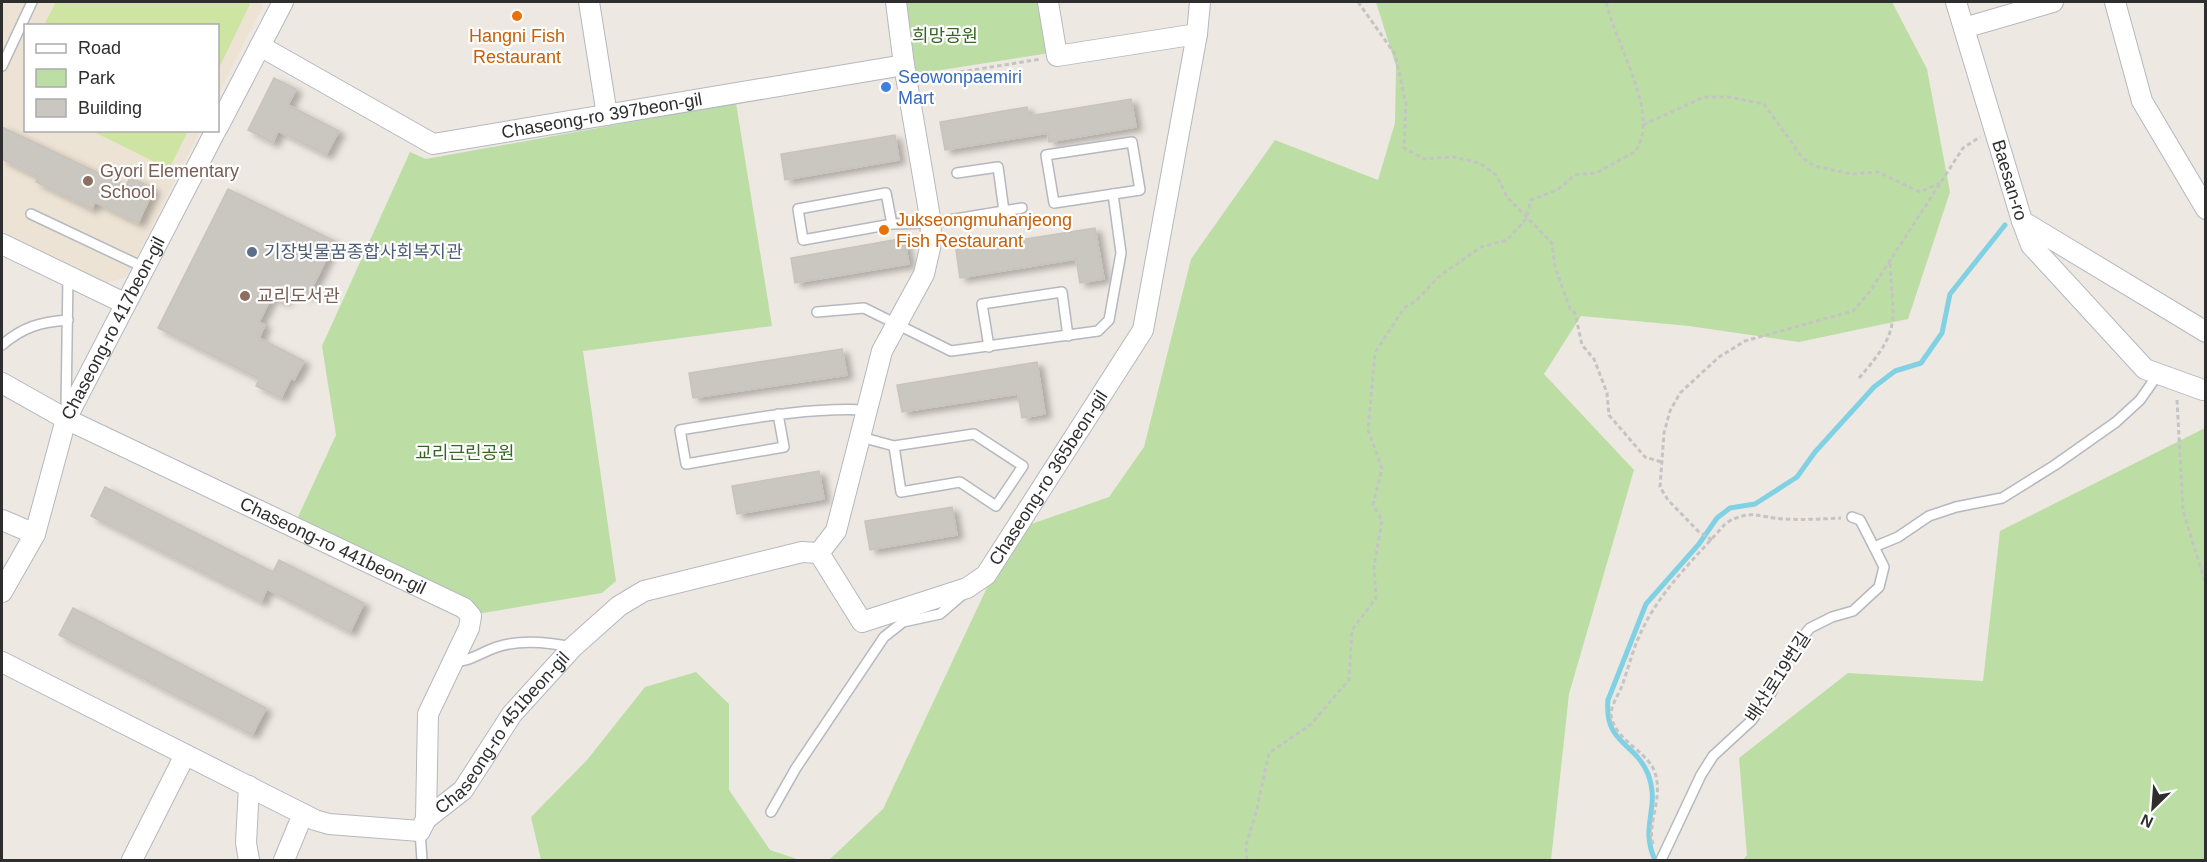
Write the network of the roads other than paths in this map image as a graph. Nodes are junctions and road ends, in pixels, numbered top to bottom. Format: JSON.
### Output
{"nodes":[{"id":1,"x":32,"y":2,"type":"edge"},
{"id":2,"x":283,"y":2,"type":"edge"},
{"id":3,"x":589,"y":2,"type":"edge"},
{"id":4,"x":896,"y":2,"type":"edge"},
{"id":5,"x":1048,"y":2,"type":"edge"},
{"id":6,"x":1200,"y":2,"type":"edge"},
{"id":7,"x":1956,"y":2,"type":"edge"},
{"id":8,"x":2053,"y":2,"type":"edge"},
{"id":9,"x":2115,"y":2,"type":"edge"},
{"id":10,"x":1964,"y":28,"type":"junction"},
{"id":11,"x":1197,"y":34,"type":"junction"},
{"id":12,"x":260,"y":46,"type":"junction"},
{"id":13,"x":2,"y":66,"type":"edge"},
{"id":14,"x":905,"y":73,"type":"junction"},
{"id":15,"x":607,"y":115,"type":"junction"},
{"id":16,"x":219,"y":125,"type":"edge"},
{"id":17,"x":215,"y":132,"type":"edge"},
{"id":18,"x":957,"y":173,"type":"dead end"},
{"id":19,"x":1113,"y":194,"type":"junction"},
{"id":20,"x":1022,"y":208,"type":"dead end"},
{"id":21,"x":2205,"y":209,"type":"edge"},
{"id":22,"x":1004,"y":211,"type":"junction"},
{"id":23,"x":31,"y":214,"type":"dead end"},
{"id":24,"x":2022,"y":221,"type":"junction"},
{"id":25,"x":931,"y":223,"type":"junction"},
{"id":26,"x":892,"y":224,"type":"junction"},
{"id":27,"x":2,"y":244,"type":"edge"},
{"id":28,"x":143,"y":267,"type":"junction"},
{"id":29,"x":68,"y":276,"type":"junction"},
{"id":30,"x":124,"y":303,"type":"junction"},
{"id":31,"x":817,"y":312,"type":"dead end"},
{"id":32,"x":68,"y":320,"type":"junction"},
{"id":33,"x":895,"y":324,"type":"junction"},
{"id":34,"x":2205,"y":332,"type":"edge"},
{"id":35,"x":1068,"y":336,"type":"junction"},
{"id":36,"x":2,"y":345,"type":"edge"},
{"id":37,"x":989,"y":347,"type":"junction"},
{"id":38,"x":2167,"y":375,"type":"junction"},
{"id":39,"x":2,"y":383,"type":"edge"},
{"id":40,"x":2204,"y":390,"type":"dead end"},
{"id":41,"x":867,"y":410,"type":"junction"},
{"id":42,"x":778,"y":414,"type":"junction"},
{"id":43,"x":66,"y":419,"type":"junction"},
{"id":44,"x":861,"y":436,"type":"junction"},
{"id":45,"x":894,"y":447,"type":"junction"},
{"id":46,"x":1852,"y":517,"type":"road end"},
{"id":47,"x":2,"y":520,"type":"edge"},
{"id":48,"x":35,"y":534,"type":"junction"},
{"id":49,"x":1874,"y":547,"type":"junction"},
{"id":50,"x":819,"y":553,"type":"junction"},
{"id":51,"x":967,"y":588,"type":"junction"},
{"id":52,"x":2,"y":592,"type":"edge"},
{"id":53,"x":573,"y":647,"type":"junction"},
{"id":54,"x":2,"y":662,"type":"edge"},
{"id":55,"x":453,"y":662,"type":"junction"},
{"id":56,"x":185,"y":755,"type":"junction"},
{"id":57,"x":249,"y":786,"type":"junction"},
{"id":58,"x":771,"y":812,"type":"dead end"},
{"id":59,"x":303,"y":814,"type":"junction"},
{"id":60,"x":423,"y":825,"type":"junction"},
{"id":61,"x":1661,"y":860,"type":"edge"},
{"id":62,"x":132,"y":861,"type":"edge"},
{"id":63,"x":249,"y":861,"type":"edge"},
{"id":64,"x":284,"y":861,"type":"edge"},
{"id":65,"x":422,"y":861,"type":"edge"}],
"edges":[{"from":1,"to":13,"type":"lane"},
{"from":2,"to":12,"type":"street","name":"Chaseong-ro 417beon-gil"},
{"from":3,"to":15,"type":"street"},
{"from":4,"to":14,"type":"street"},
{"from":5,"to":11,"type":"street"},
{"from":6,"to":11,"type":"street","name":"Chaseong-ro 365beon-gil"},
{"from":7,"to":10,"type":"street","name":"Baesan-ro"},
{"from":8,"to":10,"type":"street"},
{"from":9,"to":21,"type":"street"},
{"from":10,"to":24,"type":"street","name":"Baesan-ro"},
{"from":11,"to":51,"type":"street","name":"Chaseong-ro 365beon-gil"},
{"from":12,"to":15,"type":"street","name":"Chaseong-ro 397beon-gil"},
{"from":12,"to":16,"type":"street","name":"Chaseong-ro 417beon-gil"},
{"from":14,"to":15,"type":"street","name":"Chaseong-ro 397beon-gil"},
{"from":14,"to":25,"type":"street"},
{"from":17,"to":28,"type":"street","name":"Chaseong-ro 417beon-gil"},
{"from":18,"to":22,"type":"lane"},
{"from":19,"to":19,"type":"lane"},
{"from":19,"to":35,"type":"lane"},
{"from":20,"to":22,"type":"lane"},
{"from":22,"to":25,"type":"lane"},
{"from":23,"to":28,"type":"lane"},
{"from":24,"to":34,"type":"street","name":"Baesan-ro"},
{"from":24,"to":38,"type":"street"},
{"from":25,"to":26,"type":"lane"},
{"from":25,"to":33,"type":"street"},
{"from":26,"to":26,"type":"lane"},
{"from":27,"to":29,"type":"street"},
{"from":28,"to":30,"type":"street","name":"Chaseong-ro 417beon-gil"},
{"from":29,"to":30,"type":"street"},
{"from":29,"to":32,"type":"lane"},
{"from":30,"to":43,"type":"street","name":"Chaseong-ro 417beon-gil"},
{"from":31,"to":33,"type":"lane"},
{"from":32,"to":36,"type":"lane"},
{"from":32,"to":43,"type":"lane"},
{"from":33,"to":37,"type":"lane"},
{"from":33,"to":41,"type":"street"},
{"from":35,"to":37,"type":"lane"},
{"from":35,"to":37,"type":"lane"},
{"from":38,"to":40,"type":"street"},
{"from":38,"to":49,"type":"lane"},
{"from":39,"to":43,"type":"street","name":"Chaseong-ro 441beon-gil"},
{"from":41,"to":42,"type":"lane"},
{"from":41,"to":44,"type":"street"},
{"from":42,"to":42,"type":"lane"},
{"from":43,"to":48,"type":"street","name":"Chaseong-ro 417beon-gil"},
{"from":43,"to":55,"type":"street","name":"Chaseong-ro 441beon-gil"},
{"from":44,"to":45,"type":"lane"},
{"from":44,"to":50,"type":"street"},
{"from":45,"to":45,"type":"lane"},
{"from":46,"to":49,"type":"lane","name":"배산로19번길"},
{"from":47,"to":48,"type":"street"},
{"from":48,"to":52,"type":"street","name":"Chaseong-ro 417beon-gil"},
{"from":49,"to":61,"type":"lane","name":"배산로19번길"},
{"from":50,"to":51,"type":"street","name":"Chaseong-ro 365beon-gil"},
{"from":50,"to":53,"type":"street","name":"Chaseong-ro 451beon-gil"},
{"from":51,"to":58,"type":"lane"},
{"from":53,"to":55,"type":"lane"},
{"from":53,"to":60,"type":"street","name":"Chaseong-ro 451beon-gil"},
{"from":54,"to":56,"type":"street"},
{"from":55,"to":60,"type":"street","name":"Chaseong-ro 441beon-gil"},
{"from":56,"to":57,"type":"street"},
{"from":56,"to":62,"type":"street"},
{"from":57,"to":59,"type":"street"},
{"from":57,"to":63,"type":"street"},
{"from":59,"to":60,"type":"street"},
{"from":59,"to":64,"type":"street"},
{"from":60,"to":65,"type":"lane"}]}
